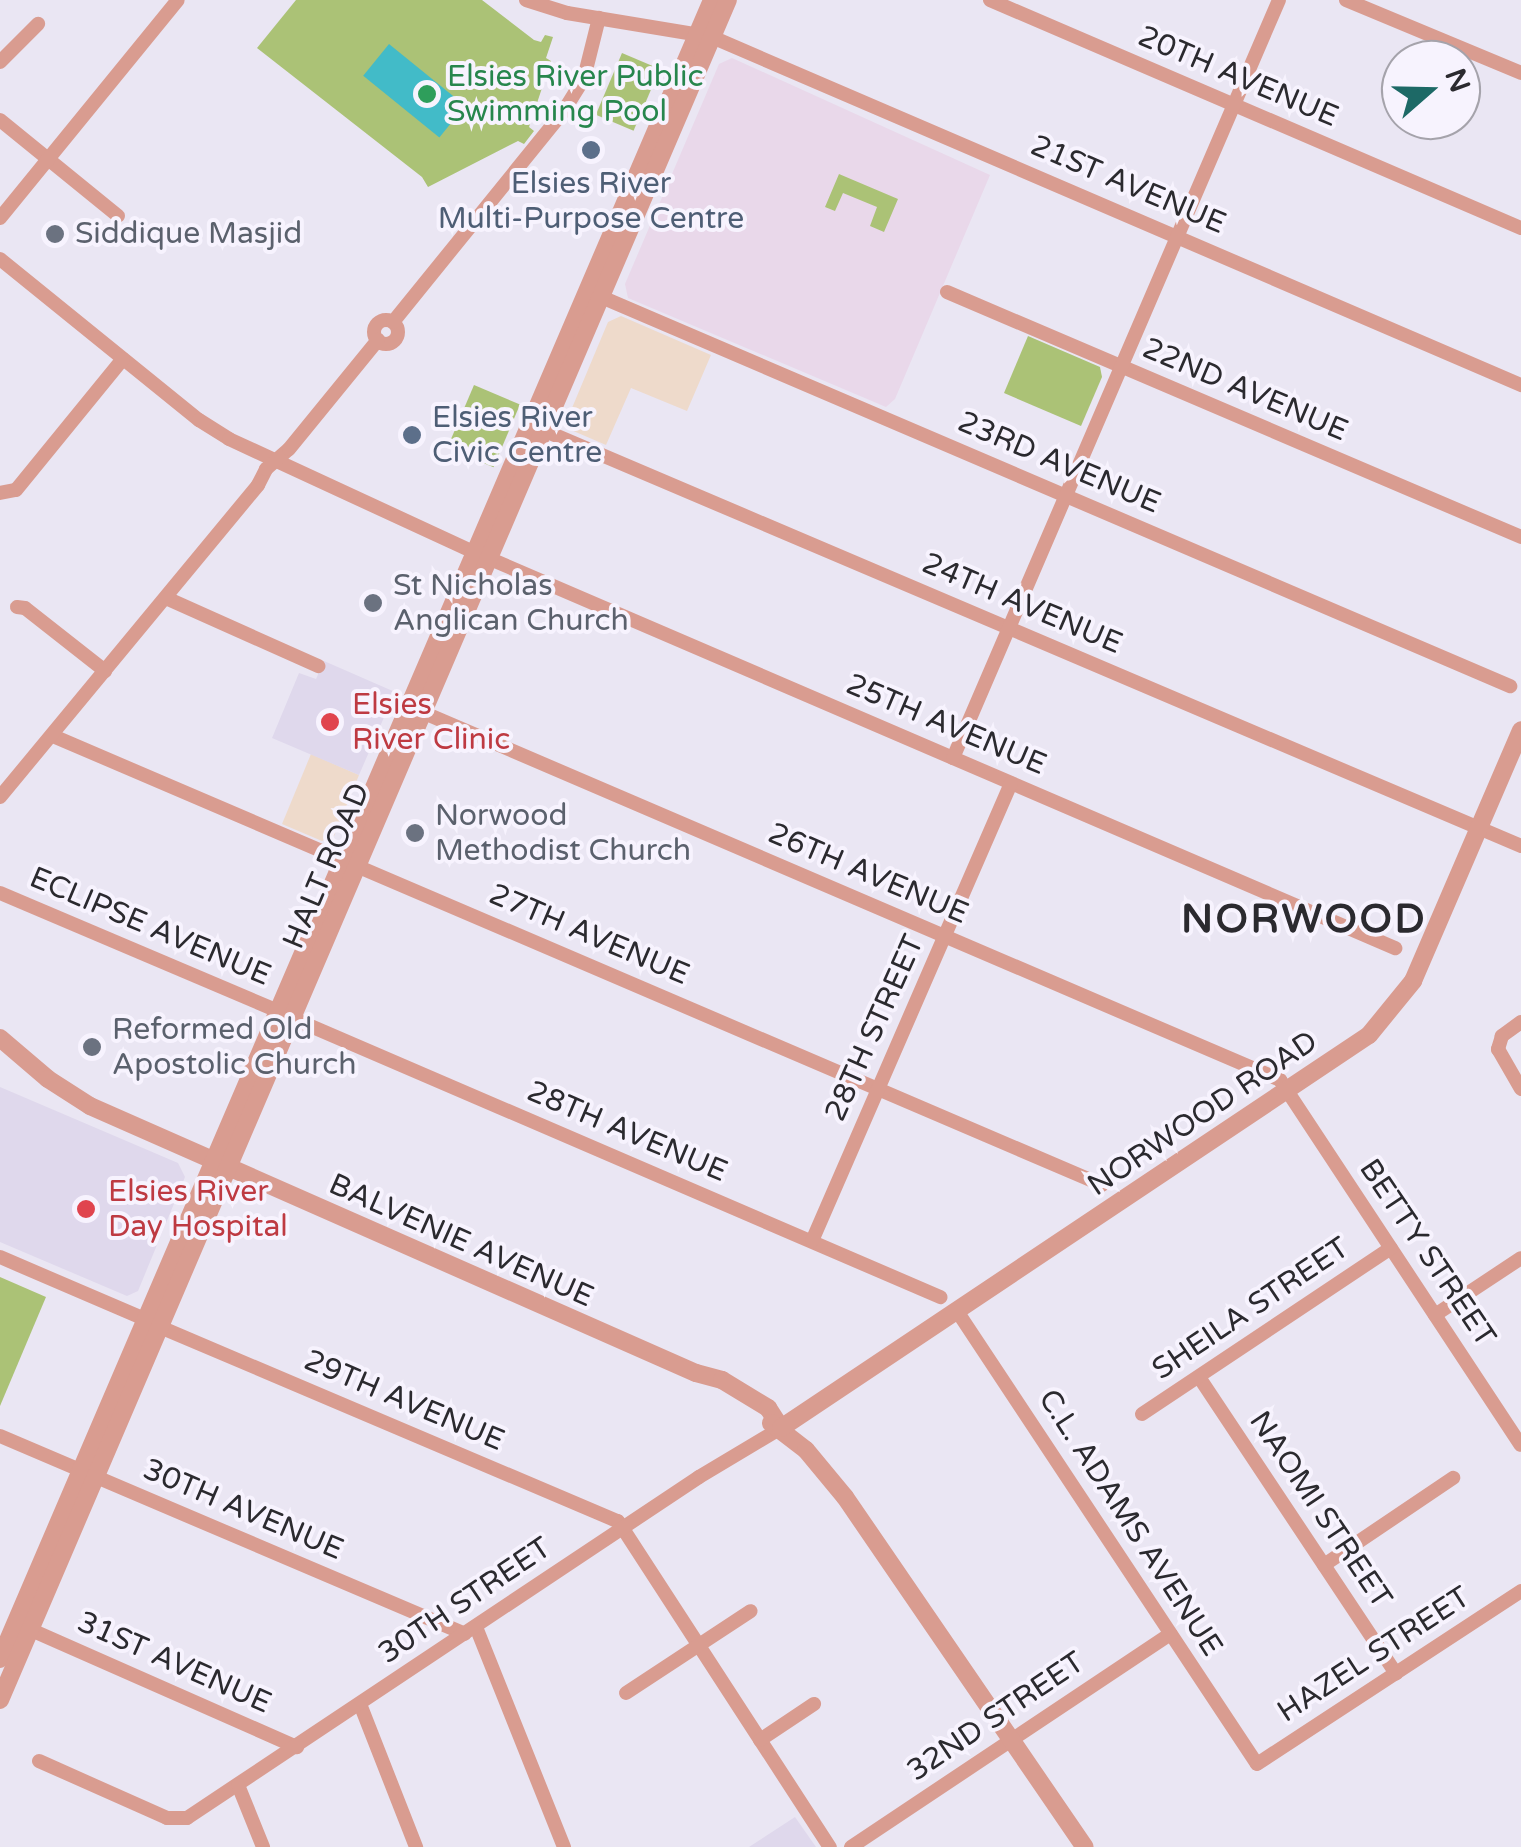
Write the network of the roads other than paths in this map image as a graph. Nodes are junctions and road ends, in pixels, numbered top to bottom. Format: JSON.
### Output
{"nodes":[{"id":1,"x":178,"y":0,"type":"edge"},
{"id":2,"x":526,"y":0,"type":"edge"},
{"id":3,"x":712,"y":0,"type":"edge"},
{"id":4,"x":728,"y":0,"type":"edge"},
{"id":5,"x":990,"y":0,"type":"edge"},
{"id":6,"x":1279,"y":0,"type":"edge"},
{"id":7,"x":1352,"y":1,"type":"edge"},
{"id":8,"x":599,"y":18,"type":"junction"},
{"id":9,"x":38,"y":24,"type":"dead end"},
{"id":10,"x":705,"y":35,"type":"junction"},
{"id":11,"x":0,"y":62,"type":"edge"},
{"id":12,"x":1521,"y":73,"type":"edge"},
{"id":13,"x":1232,"y":105,"type":"junction"},
{"id":14,"x":0,"y":120,"type":"edge"},
{"id":15,"x":48,"y":159,"type":"junction"},
{"id":16,"x":118,"y":216,"type":"dead end"},
{"id":17,"x":0,"y":218,"type":"edge"},
{"id":18,"x":1521,"y":228,"type":"edge"},
{"id":19,"x":1177,"y":237,"type":"junction"},
{"id":20,"x":0,"y":259,"type":"edge"},
{"id":21,"x":947,"y":292,"type":"dead end"},
{"id":22,"x":594,"y":293,"type":"junction"},
{"id":23,"x":124,"y":359,"type":"junction"},
{"id":24,"x":1121,"y":367,"type":"junction"},
{"id":25,"x":1521,"y":384,"type":"edge"},
{"id":26,"x":543,"y":430,"type":"junction"},
{"id":27,"x":276,"y":460,"type":"junction"},
{"id":28,"x":0,"y":493,"type":"edge"},
{"id":29,"x":1066,"y":496,"type":"junction"},
{"id":30,"x":1521,"y":538,"type":"edge"},
{"id":31,"x":481,"y":555,"type":"junction"},
{"id":32,"x":166,"y":598,"type":"junction"},
{"id":33,"x":17,"y":607,"type":"dead end"},
{"id":34,"x":1009,"y":628,"type":"junction"},
{"id":35,"x":318,"y":666,"type":"dead end"},
{"id":36,"x":105,"y":671,"type":"junction"},
{"id":37,"x":1510,"y":686,"type":"dead end"},
{"id":38,"x":422,"y":712,"type":"junction"},
{"id":39,"x":1521,"y":730,"type":"edge"},
{"id":40,"x":53,"y":736,"type":"junction"},
{"id":41,"x":954,"y":758,"type":"junction"},
{"id":42,"x":1011,"y":783,"type":"junction"},
{"id":43,"x":1,"y":793,"type":"edge"},
{"id":44,"x":1479,"y":828,"type":"junction"},
{"id":45,"x":1521,"y":846,"type":"edge"},
{"id":46,"x":350,"y":862,"type":"junction"},
{"id":47,"x":0,"y":893,"type":"edge"},
{"id":48,"x":945,"y":936,"type":"junction"},
{"id":49,"x":1395,"y":948,"type":"dead end"},
{"id":50,"x":285,"y":1015,"type":"junction"},
{"id":51,"x":1521,"y":1022,"type":"edge"},
{"id":52,"x":0,"y":1038,"type":"edge"},
{"id":53,"x":878,"y":1088,"type":"junction"},
{"id":54,"x":1521,"y":1088,"type":"edge"},
{"id":55,"x":1287,"y":1092,"type":"junction"},
{"id":56,"x":222,"y":1166,"type":"junction"},
{"id":57,"x":1102,"y":1185,"type":"dead end"},
{"id":58,"x":812,"y":1241,"type":"junction"},
{"id":59,"x":1390,"y":1248,"type":"junction"},
{"id":60,"x":0,"y":1257,"type":"edge"},
{"id":61,"x":1521,"y":1258,"type":"edge"},
{"id":62,"x":940,"y":1297,"type":"dead end"},
{"id":63,"x":957,"y":1311,"type":"junction"},
{"id":64,"x":1435,"y":1315,"type":"junction"},
{"id":65,"x":152,"y":1323,"type":"junction"},
{"id":66,"x":1199,"y":1377,"type":"junction"},
{"id":67,"x":1142,"y":1414,"type":"dead end"},
{"id":68,"x":781,"y":1428,"type":"junction"},
{"id":69,"x":0,"y":1436,"type":"edge"},
{"id":70,"x":1521,"y":1444,"type":"edge"},
{"id":71,"x":88,"y":1473,"type":"junction"},
{"id":72,"x":1453,"y":1478,"type":"dead end"},
{"id":73,"x":622,"y":1530,"type":"junction"},
{"id":74,"x":1324,"y":1565,"type":"junction"},
{"id":75,"x":1521,"y":1591,"type":"edge"},
{"id":76,"x":750,"y":1611,"type":"dead end"},
{"id":77,"x":15,"y":1623,"type":"edge"},
{"id":78,"x":470,"y":1631,"type":"junction"},
{"id":79,"x":1170,"y":1634,"type":"junction"},
{"id":80,"x":698,"y":1645,"type":"junction"},
{"id":81,"x":0,"y":1660,"type":"edge"},
{"id":82,"x":1396,"y":1673,"type":"junction"},
{"id":83,"x":626,"y":1694,"type":"dead end"},
{"id":84,"x":0,"y":1700,"type":"edge"},
{"id":85,"x":360,"y":1704,"type":"junction"},
{"id":86,"x":814,"y":1704,"type":"dead end"},
{"id":87,"x":1012,"y":1739,"type":"junction"},
{"id":88,"x":760,"y":1740,"type":"junction"},
{"id":89,"x":297,"y":1746,"type":"junction"},
{"id":90,"x":39,"y":1762,"type":"dead end"},
{"id":91,"x":1257,"y":1764,"type":"joint"},
{"id":92,"x":238,"y":1785,"type":"junction"},
{"id":93,"x":263,"y":1847,"type":"edge"},
{"id":94,"x":416,"y":1847,"type":"edge"},
{"id":95,"x":564,"y":1847,"type":"edge"},
{"id":96,"x":830,"y":1847,"type":"edge"},
{"id":97,"x":852,"y":1847,"type":"edge"},
{"id":98,"x":1085,"y":1847,"type":"edge"}],
"edges":[{"from":1,"to":15,"type":"street"},
{"from":2,"to":8,"type":"street","name":"21ST AVENUE"},
{"from":3,"to":10,"type":"street","name":"HALT ROAD"},
{"from":4,"to":10,"type":"street","name":"HALT ROAD"},
{"from":5,"to":13,"type":"street","name":"20TH AVENUE"},
{"from":6,"to":13,"type":"street"},
{"from":7,"to":12,"type":"street"},
{"from":8,"to":10,"type":"street","name":"21ST AVENUE"},
{"from":8,"to":27,"type":"street"},
{"from":9,"to":11,"type":"street"},
{"from":10,"to":19,"type":"street","name":"21ST AVENUE"},
{"from":10,"to":22,"type":"street","name":"HALT ROAD"},
{"from":13,"to":18,"type":"street","name":"20TH AVENUE"},
{"from":13,"to":19,"type":"street"},
{"from":14,"to":15,"type":"street"},
{"from":15,"to":16,"type":"street"},
{"from":15,"to":17,"type":"street"},
{"from":19,"to":24,"type":"street"},
{"from":19,"to":25,"type":"street","name":"21ST AVENUE"},
{"from":20,"to":23,"type":"street","name":"25TH AVENUE"},
{"from":21,"to":24,"type":"street","name":"22ND AVENUE"},
{"from":22,"to":26,"type":"street","name":"HALT ROAD"},
{"from":22,"to":29,"type":"street","name":"23RD AVENUE"},
{"from":22,"to":31,"type":"street","name":"HALT ROAD"},
{"from":23,"to":27,"type":"street","name":"25TH AVENUE"},
{"from":23,"to":28,"type":"street"},
{"from":24,"to":29,"type":"street"},
{"from":24,"to":30,"type":"street","name":"22ND AVENUE"},
{"from":26,"to":31,"type":"street","name":"HALT ROAD"},
{"from":26,"to":34,"type":"street","name":"24TH AVENUE"},
{"from":27,"to":31,"type":"street","name":"25TH AVENUE"},
{"from":27,"to":32,"type":"street"},
{"from":29,"to":34,"type":"street"},
{"from":29,"to":37,"type":"street","name":"23RD AVENUE"},
{"from":31,"to":38,"type":"street","name":"HALT ROAD"},
{"from":31,"to":41,"type":"street","name":"25TH AVENUE"},
{"from":31,"to":46,"type":"street","name":"HALT ROAD"},
{"from":32,"to":35,"type":"street"},
{"from":32,"to":36,"type":"street"},
{"from":33,"to":36,"type":"street"},
{"from":34,"to":41,"type":"street"},
{"from":34,"to":44,"type":"street","name":"24TH AVENUE"},
{"from":36,"to":40,"type":"street"},
{"from":38,"to":46,"type":"street","name":"HALT ROAD"},
{"from":38,"to":48,"type":"street","name":"26TH AVENUE"},
{"from":39,"to":44,"type":"street","name":"NORWOOD ROAD"},
{"from":40,"to":43,"type":"street"},
{"from":40,"to":46,"type":"street","name":"27TH AVENUE"},
{"from":41,"to":42,"type":"street","name":"25TH AVENUE"},
{"from":42,"to":48,"type":"street","name":"28TH STREET"},
{"from":42,"to":49,"type":"street","name":"25TH AVENUE"},
{"from":44,"to":45,"type":"street","name":"24TH AVENUE"},
{"from":44,"to":55,"type":"street","name":"NORWOOD ROAD"},
{"from":46,"to":50,"type":"street","name":"HALT ROAD"},
{"from":46,"to":53,"type":"street","name":"27TH AVENUE"},
{"from":47,"to":50,"type":"street","name":"ECLIPSE AVENUE"},
{"from":48,"to":53,"type":"street","name":"28TH STREET"},
{"from":48,"to":55,"type":"street","name":"26TH AVENUE"},
{"from":50,"to":56,"type":"street","name":"HALT ROAD"},
{"from":50,"to":58,"type":"street","name":"28TH AVENUE"},
{"from":51,"to":54,"type":"street"},
{"from":52,"to":56,"type":"street","name":"BALVENIE AVENUE"},
{"from":53,"to":57,"type":"street","name":"27TH AVENUE"},
{"from":53,"to":58,"type":"street","name":"28TH STREET"},
{"from":55,"to":59,"type":"street","name":"BETTY STREET"},
{"from":55,"to":63,"type":"street","name":"NORWOOD ROAD"},
{"from":56,"to":65,"type":"street","name":"HALT ROAD"},
{"from":56,"to":68,"type":"street","name":"BALVENIE AVENUE"},
{"from":58,"to":62,"type":"street","name":"28TH AVENUE"},
{"from":59,"to":64,"type":"street","name":"BETTY STREET"},
{"from":59,"to":66,"type":"street","name":"SHEILA STREET"},
{"from":60,"to":65,"type":"street","name":"29TH AVENUE"},
{"from":61,"to":64,"type":"street"},
{"from":63,"to":68,"type":"street","name":"NORWOOD ROAD"},
{"from":63,"to":79,"type":"street","name":"C.L. ADAMS AVENUE"},
{"from":64,"to":70,"type":"street","name":"BETTY STREET"},
{"from":65,"to":71,"type":"street","name":"HALT ROAD"},
{"from":65,"to":73,"type":"street","name":"29TH AVENUE"},
{"from":66,"to":67,"type":"street","name":"SHEILA STREET"},
{"from":66,"to":74,"type":"street","name":"NAOMI STREET"},
{"from":68,"to":73,"type":"street","name":"30TH STREET"},
{"from":68,"to":87,"type":"street","name":"BALVENIE AVENUE"},
{"from":69,"to":71,"type":"street","name":"30TH AVENUE"},
{"from":71,"to":77,"type":"street","name":"HALT ROAD"},
{"from":71,"to":78,"type":"street","name":"30TH AVENUE"},
{"from":72,"to":74,"type":"street"},
{"from":73,"to":78,"type":"street","name":"30TH STREET"},
{"from":73,"to":80,"type":"street"},
{"from":74,"to":82,"type":"street","name":"NAOMI STREET"},
{"from":75,"to":82,"type":"street","name":"HAZEL STREET"},
{"from":76,"to":80,"type":"street"},
{"from":77,"to":81,"type":"street","name":"HALT ROAD"},
{"from":77,"to":84,"type":"street","name":"HALT ROAD"},
{"from":77,"to":89,"type":"street","name":"31ST AVENUE"},
{"from":78,"to":85,"type":"street","name":"30TH STREET"},
{"from":78,"to":95,"type":"street"},
{"from":79,"to":87,"type":"street","name":"32ND STREET"},
{"from":79,"to":91,"type":"street","name":"C.L. ADAMS AVENUE"},
{"from":80,"to":83,"type":"street"},
{"from":80,"to":88,"type":"street"},
{"from":82,"to":91,"type":"street","name":"HAZEL STREET"},
{"from":85,"to":89,"type":"street","name":"30TH STREET"},
{"from":85,"to":94,"type":"street"},
{"from":86,"to":88,"type":"street"},
{"from":87,"to":97,"type":"street","name":"32ND STREET"},
{"from":87,"to":98,"type":"street","name":"BALVENIE AVENUE"},
{"from":88,"to":96,"type":"street"},
{"from":89,"to":92,"type":"street","name":"30TH STREET"},
{"from":90,"to":92,"type":"street","name":"30TH STREET"},
{"from":92,"to":93,"type":"street"}]}
